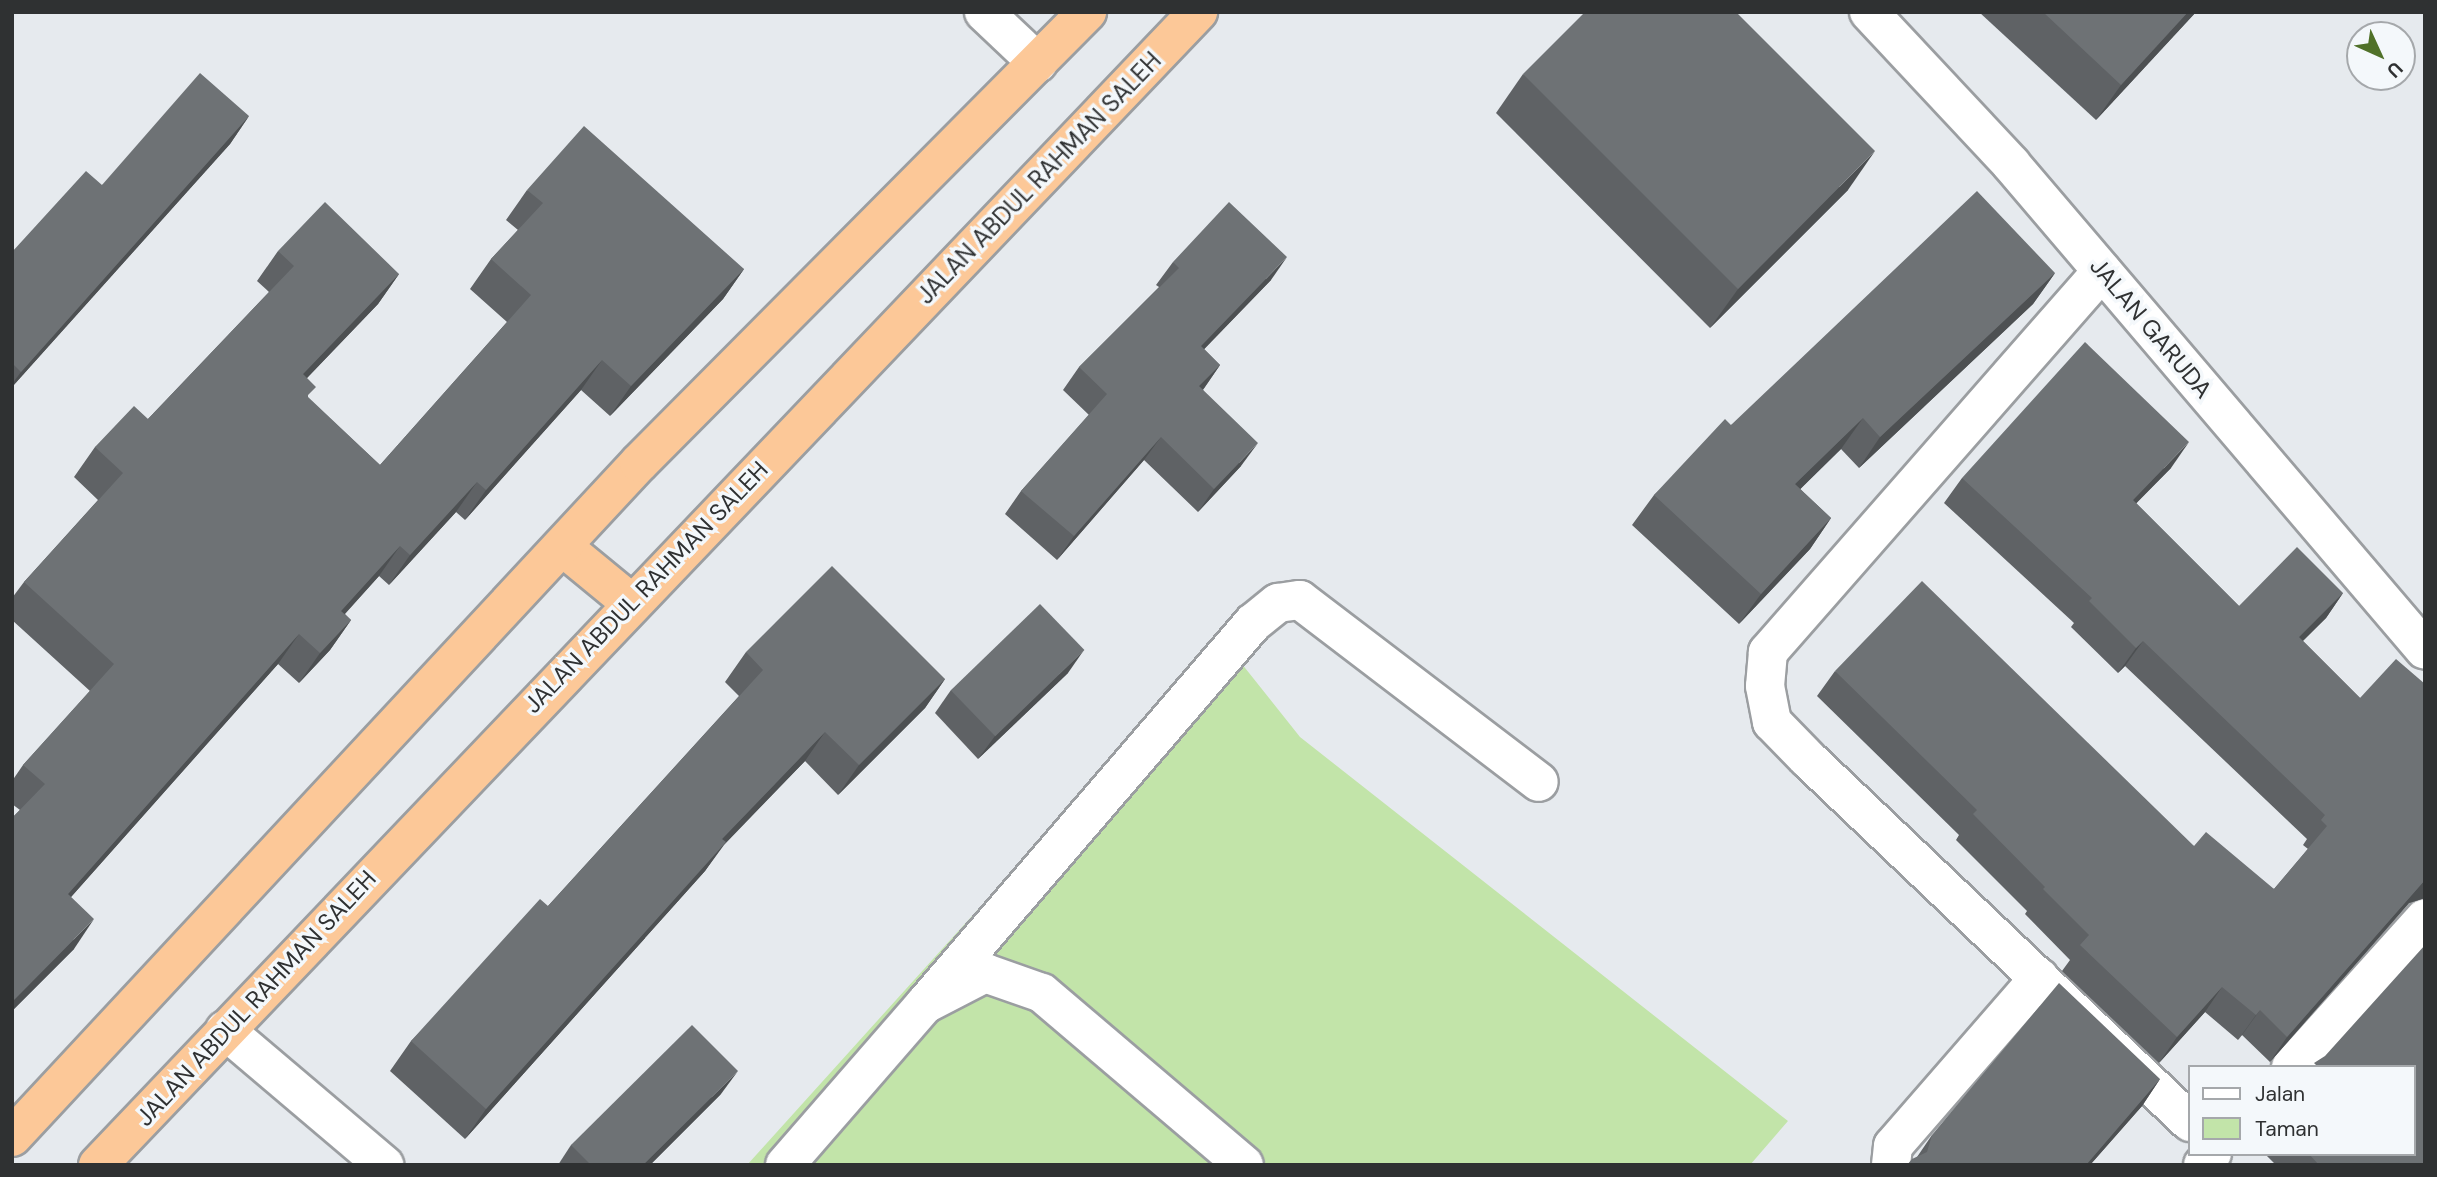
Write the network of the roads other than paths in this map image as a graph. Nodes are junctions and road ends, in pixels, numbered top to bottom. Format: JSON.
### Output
{"nodes":[{"id":1,"x":984,"y":12,"type":"edge"},
{"id":2,"x":1087,"y":12,"type":"edge"},
{"id":3,"x":1198,"y":12,"type":"edge"},
{"id":4,"x":1869,"y":12,"type":"edge"},
{"id":5,"x":1038,"y":63,"type":"junction"},
{"id":6,"x":2102,"y":271,"type":"junction"},
{"id":7,"x":563,"y":547,"type":"junction"},
{"id":8,"x":630,"y":603,"type":"junction"},
{"id":9,"x":2425,"y":650,"type":"edge"},
{"id":10,"x":1539,"y":782,"type":"dead end"},
{"id":11,"x":2425,"y":918,"type":"edge"},
{"id":12,"x":2039,"y":978,"type":"junction"},
{"id":13,"x":925,"y":1004,"type":"junction"},
{"id":14,"x":225,"y":1030,"type":"junction"},
{"id":15,"x":2293,"y":1065,"type":"edge"},
{"id":16,"x":2188,"y":1120,"type":"edge"},
{"id":17,"x":12,"y":1137,"type":"edge"},
{"id":18,"x":98,"y":1165,"type":"edge"},
{"id":19,"x":384,"y":1165,"type":"edge"},
{"id":20,"x":785,"y":1165,"type":"edge"},
{"id":21,"x":1244,"y":1165,"type":"edge"},
{"id":22,"x":1891,"y":1165,"type":"edge"}],
"edges":[{"from":1,"to":5,"type":"street"},
{"from":2,"to":5,"type":"highway"},
{"from":3,"to":8,"type":"highway","name":"JALAN ABDUL RAHMAN SALEH"},
{"from":4,"to":6,"type":"street","name":"JALAN GARUDA"},
{"from":5,"to":7,"type":"highway"},
{"from":6,"to":9,"type":"street","name":"JALAN GARUDA"},
{"from":6,"to":12,"type":"street"},
{"from":7,"to":8,"type":"highway"},
{"from":7,"to":17,"type":"highway"},
{"from":8,"to":14,"type":"highway","name":"JALAN ABDUL RAHMAN SALEH"},
{"from":10,"to":13,"type":"street"},
{"from":11,"to":15,"type":"street"},
{"from":12,"to":16,"type":"street"},
{"from":12,"to":22,"type":"street"},
{"from":13,"to":20,"type":"street"},
{"from":13,"to":21,"type":"street"},
{"from":14,"to":18,"type":"highway","name":"JALAN ABDUL RAHMAN SALEH"},
{"from":14,"to":19,"type":"street"}]}
